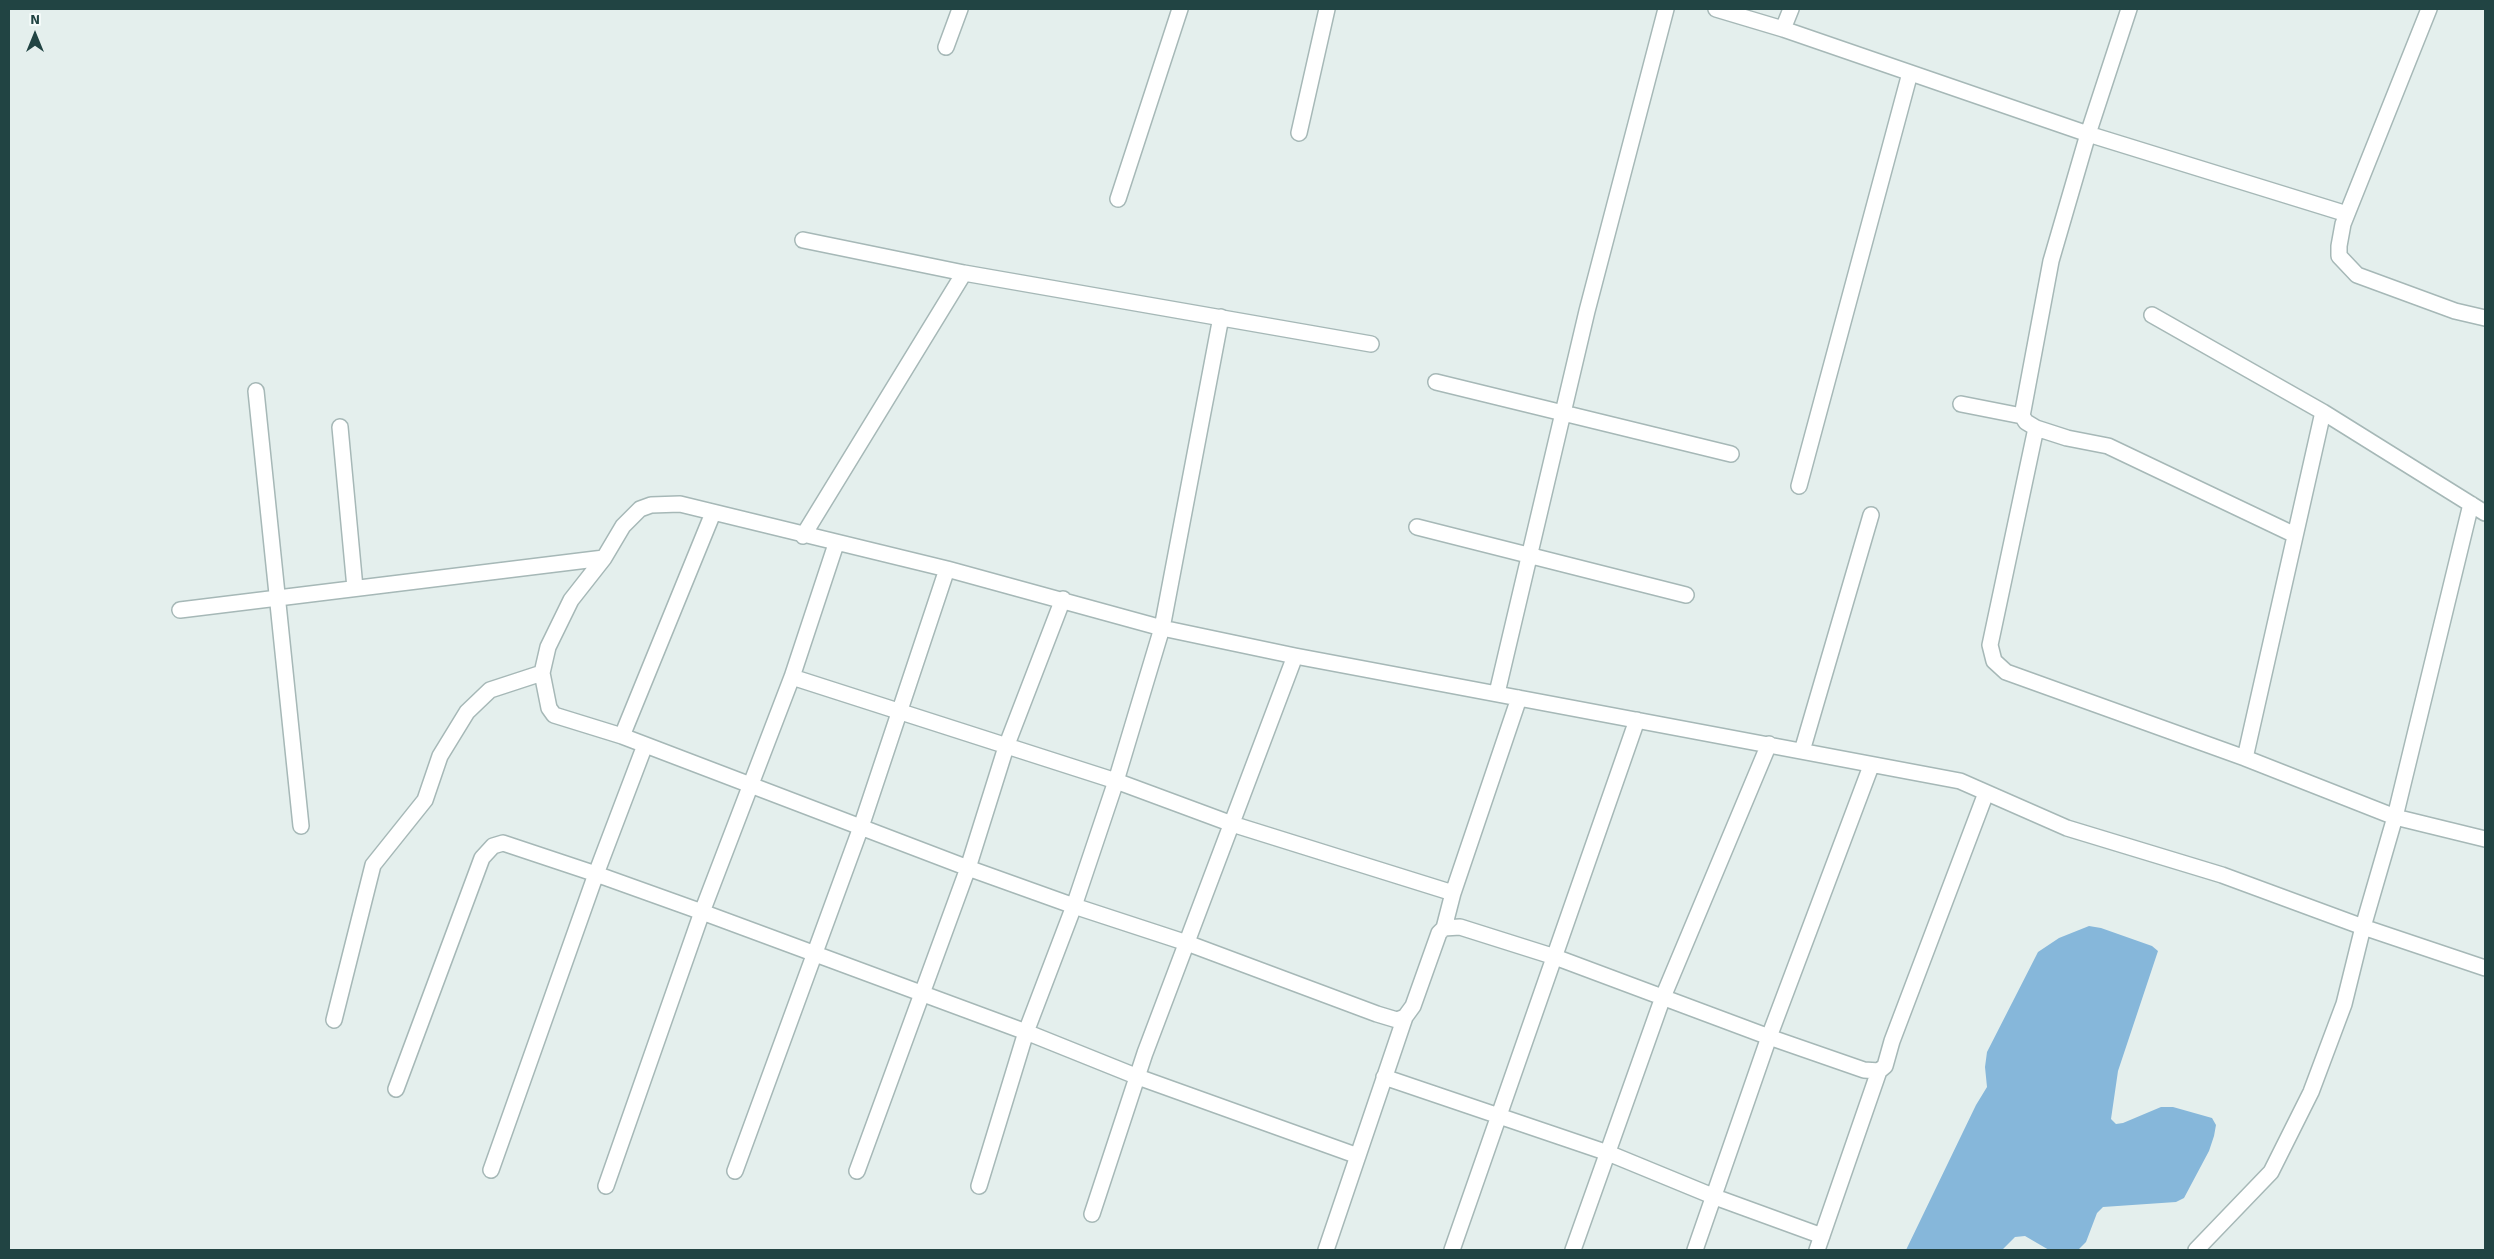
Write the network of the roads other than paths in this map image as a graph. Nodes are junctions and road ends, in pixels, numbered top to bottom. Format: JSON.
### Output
{"nodes":[{"id":1,"x":960,"y":9,"type":"edge"},
{"id":2,"x":1180,"y":9,"type":"edge"},
{"id":3,"x":1327,"y":9,"type":"edge"},
{"id":4,"x":1666,"y":9,"type":"edge"},
{"id":5,"x":1716,"y":9,"type":"edge"},
{"id":6,"x":1791,"y":9,"type":"edge"},
{"id":7,"x":2129,"y":9,"type":"edge"},
{"id":8,"x":2429,"y":9,"type":"edge"},
{"id":9,"x":1784,"y":29,"type":"junction"},
{"id":10,"x":946,"y":47,"type":"dead end"},
{"id":11,"x":1910,"y":73,"type":"junction"},
{"id":12,"x":1299,"y":133,"type":"dead end"},
{"id":13,"x":2088,"y":134,"type":"junction"},
{"id":14,"x":1118,"y":199,"type":"dead end"},
{"id":15,"x":2347,"y":214,"type":"junction"},
{"id":16,"x":803,"y":240,"type":"dead end"},
{"id":17,"x":964,"y":273,"type":"junction"},
{"id":18,"x":2152,"y":315,"type":"dead end"},
{"id":19,"x":1221,"y":318,"type":"junction"},
{"id":20,"x":2485,"y":318,"type":"edge"},
{"id":21,"x":1371,"y":344,"type":"dead end"},
{"id":22,"x":1436,"y":382,"type":"dead end"},
{"id":23,"x":256,"y":391,"type":"dead end"},
{"id":24,"x":1961,"y":404,"type":"dead end"},
{"id":25,"x":2323,"y":412,"type":"junction"},
{"id":26,"x":1563,"y":413,"type":"junction"},
{"id":27,"x":2022,"y":416,"type":"junction"},
{"id":28,"x":340,"y":427,"type":"dead end"},
{"id":29,"x":2036,"y":428,"type":"junction"},
{"id":30,"x":1731,"y":454,"type":"dead end"},
{"id":31,"x":1799,"y":486,"type":"dead end"},
{"id":32,"x":2470,"y":504,"type":"junction"},
{"id":33,"x":2485,"y":513,"type":"edge"},
{"id":34,"x":713,"y":514,"type":"junction"},
{"id":35,"x":1871,"y":515,"type":"dead end"},
{"id":36,"x":1417,"y":527,"type":"dead end"},
{"id":37,"x":803,"y":536,"type":"junction"},
{"id":38,"x":2295,"y":536,"type":"junction"},
{"id":39,"x":836,"y":544,"type":"junction"},
{"id":40,"x":1530,"y":554,"type":"junction"},
{"id":41,"x":604,"y":558,"type":"junction"},
{"id":42,"x":947,"y":569,"type":"junction"},
{"id":43,"x":355,"y":588,"type":"junction"},
{"id":44,"x":1686,"y":595,"type":"dead end"},
{"id":45,"x":278,"y":598,"type":"junction"},
{"id":46,"x":1063,"y":599,"type":"junction"},
{"id":47,"x":180,"y":610,"type":"dead end"},
{"id":48,"x":1162,"y":628,"type":"junction"},
{"id":49,"x":1294,"y":656,"type":"junction"},
{"id":50,"x":542,"y":673,"type":"junction"},
{"id":51,"x":792,"y":676,"type":"junction"},
{"id":52,"x":1497,"y":693,"type":"junction"},
{"id":53,"x":1519,"y":698,"type":"junction"},
{"id":54,"x":899,"y":712,"type":"junction"},
{"id":55,"x":1637,"y":720,"type":"junction"},
{"id":56,"x":622,"y":736,"type":"junction"},
{"id":57,"x":1769,"y":744,"type":"junction"},
{"id":58,"x":645,"y":745,"type":"junction"},
{"id":59,"x":1006,"y":747,"type":"junction"},
{"id":60,"x":1802,"y":751,"type":"junction"},
{"id":61,"x":2245,"y":758,"type":"junction"},
{"id":62,"x":1871,"y":766,"type":"junction"},
{"id":63,"x":1116,"y":781,"type":"junction"},
{"id":64,"x":751,"y":787,"type":"junction"},
{"id":65,"x":1986,"y":793,"type":"junction"},
{"id":66,"x":2395,"y":817,"type":"junction"},
{"id":67,"x":1232,"y":824,"type":"junction"},
{"id":68,"x":301,"y":826,"type":"dead end"},
{"id":69,"x":861,"y":827,"type":"junction"},
{"id":70,"x":2485,"y":839,"type":"edge"},
{"id":71,"x":968,"y":868,"type":"junction"},
{"id":72,"x":596,"y":874,"type":"junction"},
{"id":73,"x":1453,"y":893,"type":"junction"},
{"id":74,"x":1074,"y":906,"type":"junction"},
{"id":75,"x":702,"y":912,"type":"junction"},
{"id":76,"x":2362,"y":927,"type":"junction"},
{"id":77,"x":1444,"y":928,"type":"junction"},
{"id":78,"x":1187,"y":943,"type":"junction"},
{"id":79,"x":813,"y":953,"type":"junction"},
{"id":80,"x":1555,"y":957,"type":"junction"},
{"id":81,"x":2485,"y":968,"type":"edge"},
{"id":82,"x":920,"y":993,"type":"junction"},
{"id":83,"x":1663,"y":998,"type":"junction"},
{"id":84,"x":1404,"y":1017,"type":"junction"},
{"id":85,"x":334,"y":1020,"type":"dead end"},
{"id":86,"x":1026,"y":1032,"type":"junction"},
{"id":87,"x":1769,"y":1037,"type":"junction"},
{"id":88,"x":1879,"y":1071,"type":"junction"},
{"id":89,"x":1138,"y":1077,"type":"junction"},
{"id":90,"x":1384,"y":1077,"type":"junction"},
{"id":91,"x":396,"y":1089,"type":"dead end"},
{"id":92,"x":1498,"y":1116,"type":"junction"},
{"id":93,"x":1608,"y":1153,"type":"junction"},
{"id":94,"x":1358,"y":1156,"type":"junction"},
{"id":95,"x":491,"y":1170,"type":"dead end"},
{"id":96,"x":735,"y":1171,"type":"dead end"},
{"id":97,"x":857,"y":1171,"type":"dead end"},
{"id":98,"x":606,"y":1186,"type":"dead end"},
{"id":99,"x":979,"y":1186,"type":"dead end"},
{"id":100,"x":1715,"y":1197,"type":"junction"},
{"id":101,"x":1092,"y":1214,"type":"dead end"},
{"id":102,"x":1822,"y":1236,"type":"junction"},
{"id":103,"x":1326,"y":1250,"type":"edge"},
{"id":104,"x":1452,"y":1250,"type":"edge"},
{"id":105,"x":1573,"y":1250,"type":"edge"},
{"id":106,"x":1695,"y":1250,"type":"edge"},
{"id":107,"x":1816,"y":1250,"type":"edge"},
{"id":108,"x":2196,"y":1250,"type":"edge"}],
"edges":[{"from":1,"to":10,"type":"street"},
{"from":2,"to":14,"type":"street"},
{"from":3,"to":12,"type":"street"},
{"from":4,"to":26,"type":"street"},
{"from":5,"to":9,"type":"street"},
{"from":6,"to":9,"type":"street"},
{"from":7,"to":13,"type":"street"},
{"from":8,"to":15,"type":"street"},
{"from":9,"to":11,"type":"street"},
{"from":11,"to":13,"type":"street"},
{"from":11,"to":31,"type":"street"},
{"from":13,"to":15,"type":"street"},
{"from":13,"to":27,"type":"street"},
{"from":15,"to":20,"type":"street"},
{"from":16,"to":17,"type":"street"},
{"from":17,"to":19,"type":"street"},
{"from":17,"to":37,"type":"street"},
{"from":18,"to":25,"type":"street"},
{"from":19,"to":21,"type":"street"},
{"from":19,"to":48,"type":"street"},
{"from":22,"to":26,"type":"street"},
{"from":23,"to":45,"type":"street"},
{"from":24,"to":27,"type":"street"},
{"from":25,"to":32,"type":"street"},
{"from":25,"to":38,"type":"street"},
{"from":26,"to":30,"type":"street"},
{"from":26,"to":40,"type":"street"},
{"from":27,"to":29,"type":"street"},
{"from":28,"to":43,"type":"street"},
{"from":29,"to":38,"type":"street"},
{"from":29,"to":61,"type":"street"},
{"from":32,"to":33,"type":"street"},
{"from":32,"to":66,"type":"street"},
{"from":34,"to":37,"type":"street"},
{"from":34,"to":41,"type":"street"},
{"from":34,"to":56,"type":"street"},
{"from":35,"to":60,"type":"street"},
{"from":36,"to":40,"type":"street"},
{"from":37,"to":39,"type":"street"},
{"from":38,"to":61,"type":"street"},
{"from":39,"to":42,"type":"street"},
{"from":39,"to":51,"type":"street"},
{"from":40,"to":44,"type":"street"},
{"from":40,"to":52,"type":"street"},
{"from":41,"to":43,"type":"street"},
{"from":41,"to":50,"type":"street"},
{"from":42,"to":46,"type":"street"},
{"from":42,"to":54,"type":"street"},
{"from":43,"to":45,"type":"street"},
{"from":45,"to":47,"type":"street"},
{"from":45,"to":68,"type":"street"},
{"from":46,"to":48,"type":"street"},
{"from":46,"to":59,"type":"street"},
{"from":48,"to":49,"type":"street"},
{"from":48,"to":63,"type":"street"},
{"from":49,"to":52,"type":"street"},
{"from":49,"to":67,"type":"street"},
{"from":50,"to":56,"type":"street"},
{"from":50,"to":85,"type":"street"},
{"from":51,"to":54,"type":"street"},
{"from":51,"to":64,"type":"street"},
{"from":52,"to":53,"type":"street"},
{"from":53,"to":55,"type":"street"},
{"from":53,"to":73,"type":"street"},
{"from":54,"to":59,"type":"street"},
{"from":54,"to":69,"type":"street"},
{"from":55,"to":57,"type":"street"},
{"from":55,"to":80,"type":"street"},
{"from":56,"to":58,"type":"street"},
{"from":57,"to":60,"type":"street"},
{"from":57,"to":83,"type":"street"},
{"from":58,"to":64,"type":"street"},
{"from":58,"to":72,"type":"street"},
{"from":59,"to":63,"type":"street"},
{"from":59,"to":71,"type":"street"},
{"from":60,"to":62,"type":"street"},
{"from":61,"to":66,"type":"street"},
{"from":62,"to":65,"type":"street"},
{"from":62,"to":87,"type":"street"},
{"from":63,"to":67,"type":"street"},
{"from":63,"to":74,"type":"street"},
{"from":64,"to":69,"type":"street"},
{"from":64,"to":75,"type":"street"},
{"from":65,"to":76,"type":"street"},
{"from":65,"to":88,"type":"street"},
{"from":66,"to":70,"type":"street"},
{"from":66,"to":76,"type":"street"},
{"from":67,"to":73,"type":"street"},
{"from":67,"to":78,"type":"street"},
{"from":69,"to":71,"type":"street"},
{"from":69,"to":79,"type":"street"},
{"from":71,"to":74,"type":"street"},
{"from":71,"to":82,"type":"street"},
{"from":72,"to":75,"type":"street"},
{"from":72,"to":91,"type":"street"},
{"from":72,"to":95,"type":"street"},
{"from":73,"to":77,"type":"street"},
{"from":74,"to":78,"type":"street"},
{"from":74,"to":86,"type":"street"},
{"from":75,"to":79,"type":"street"},
{"from":75,"to":98,"type":"street"},
{"from":76,"to":81,"type":"street"},
{"from":76,"to":108,"type":"street"},
{"from":77,"to":80,"type":"street"},
{"from":77,"to":84,"type":"street"},
{"from":78,"to":84,"type":"street"},
{"from":78,"to":89,"type":"street"},
{"from":79,"to":82,"type":"street"},
{"from":79,"to":96,"type":"street"},
{"from":80,"to":83,"type":"street"},
{"from":80,"to":92,"type":"street"},
{"from":82,"to":86,"type":"street"},
{"from":82,"to":97,"type":"street"},
{"from":83,"to":87,"type":"street"},
{"from":83,"to":93,"type":"street"},
{"from":84,"to":90,"type":"street"},
{"from":86,"to":89,"type":"street"},
{"from":86,"to":99,"type":"street"},
{"from":87,"to":88,"type":"street"},
{"from":87,"to":100,"type":"street"},
{"from":88,"to":102,"type":"street"},
{"from":89,"to":94,"type":"street"},
{"from":89,"to":101,"type":"street"},
{"from":90,"to":92,"type":"street"},
{"from":90,"to":94,"type":"street"},
{"from":92,"to":93,"type":"street"},
{"from":92,"to":104,"type":"street"},
{"from":93,"to":100,"type":"street"},
{"from":93,"to":105,"type":"street"},
{"from":94,"to":103,"type":"street"},
{"from":100,"to":102,"type":"street"},
{"from":100,"to":106,"type":"street"},
{"from":102,"to":107,"type":"street"}]}
